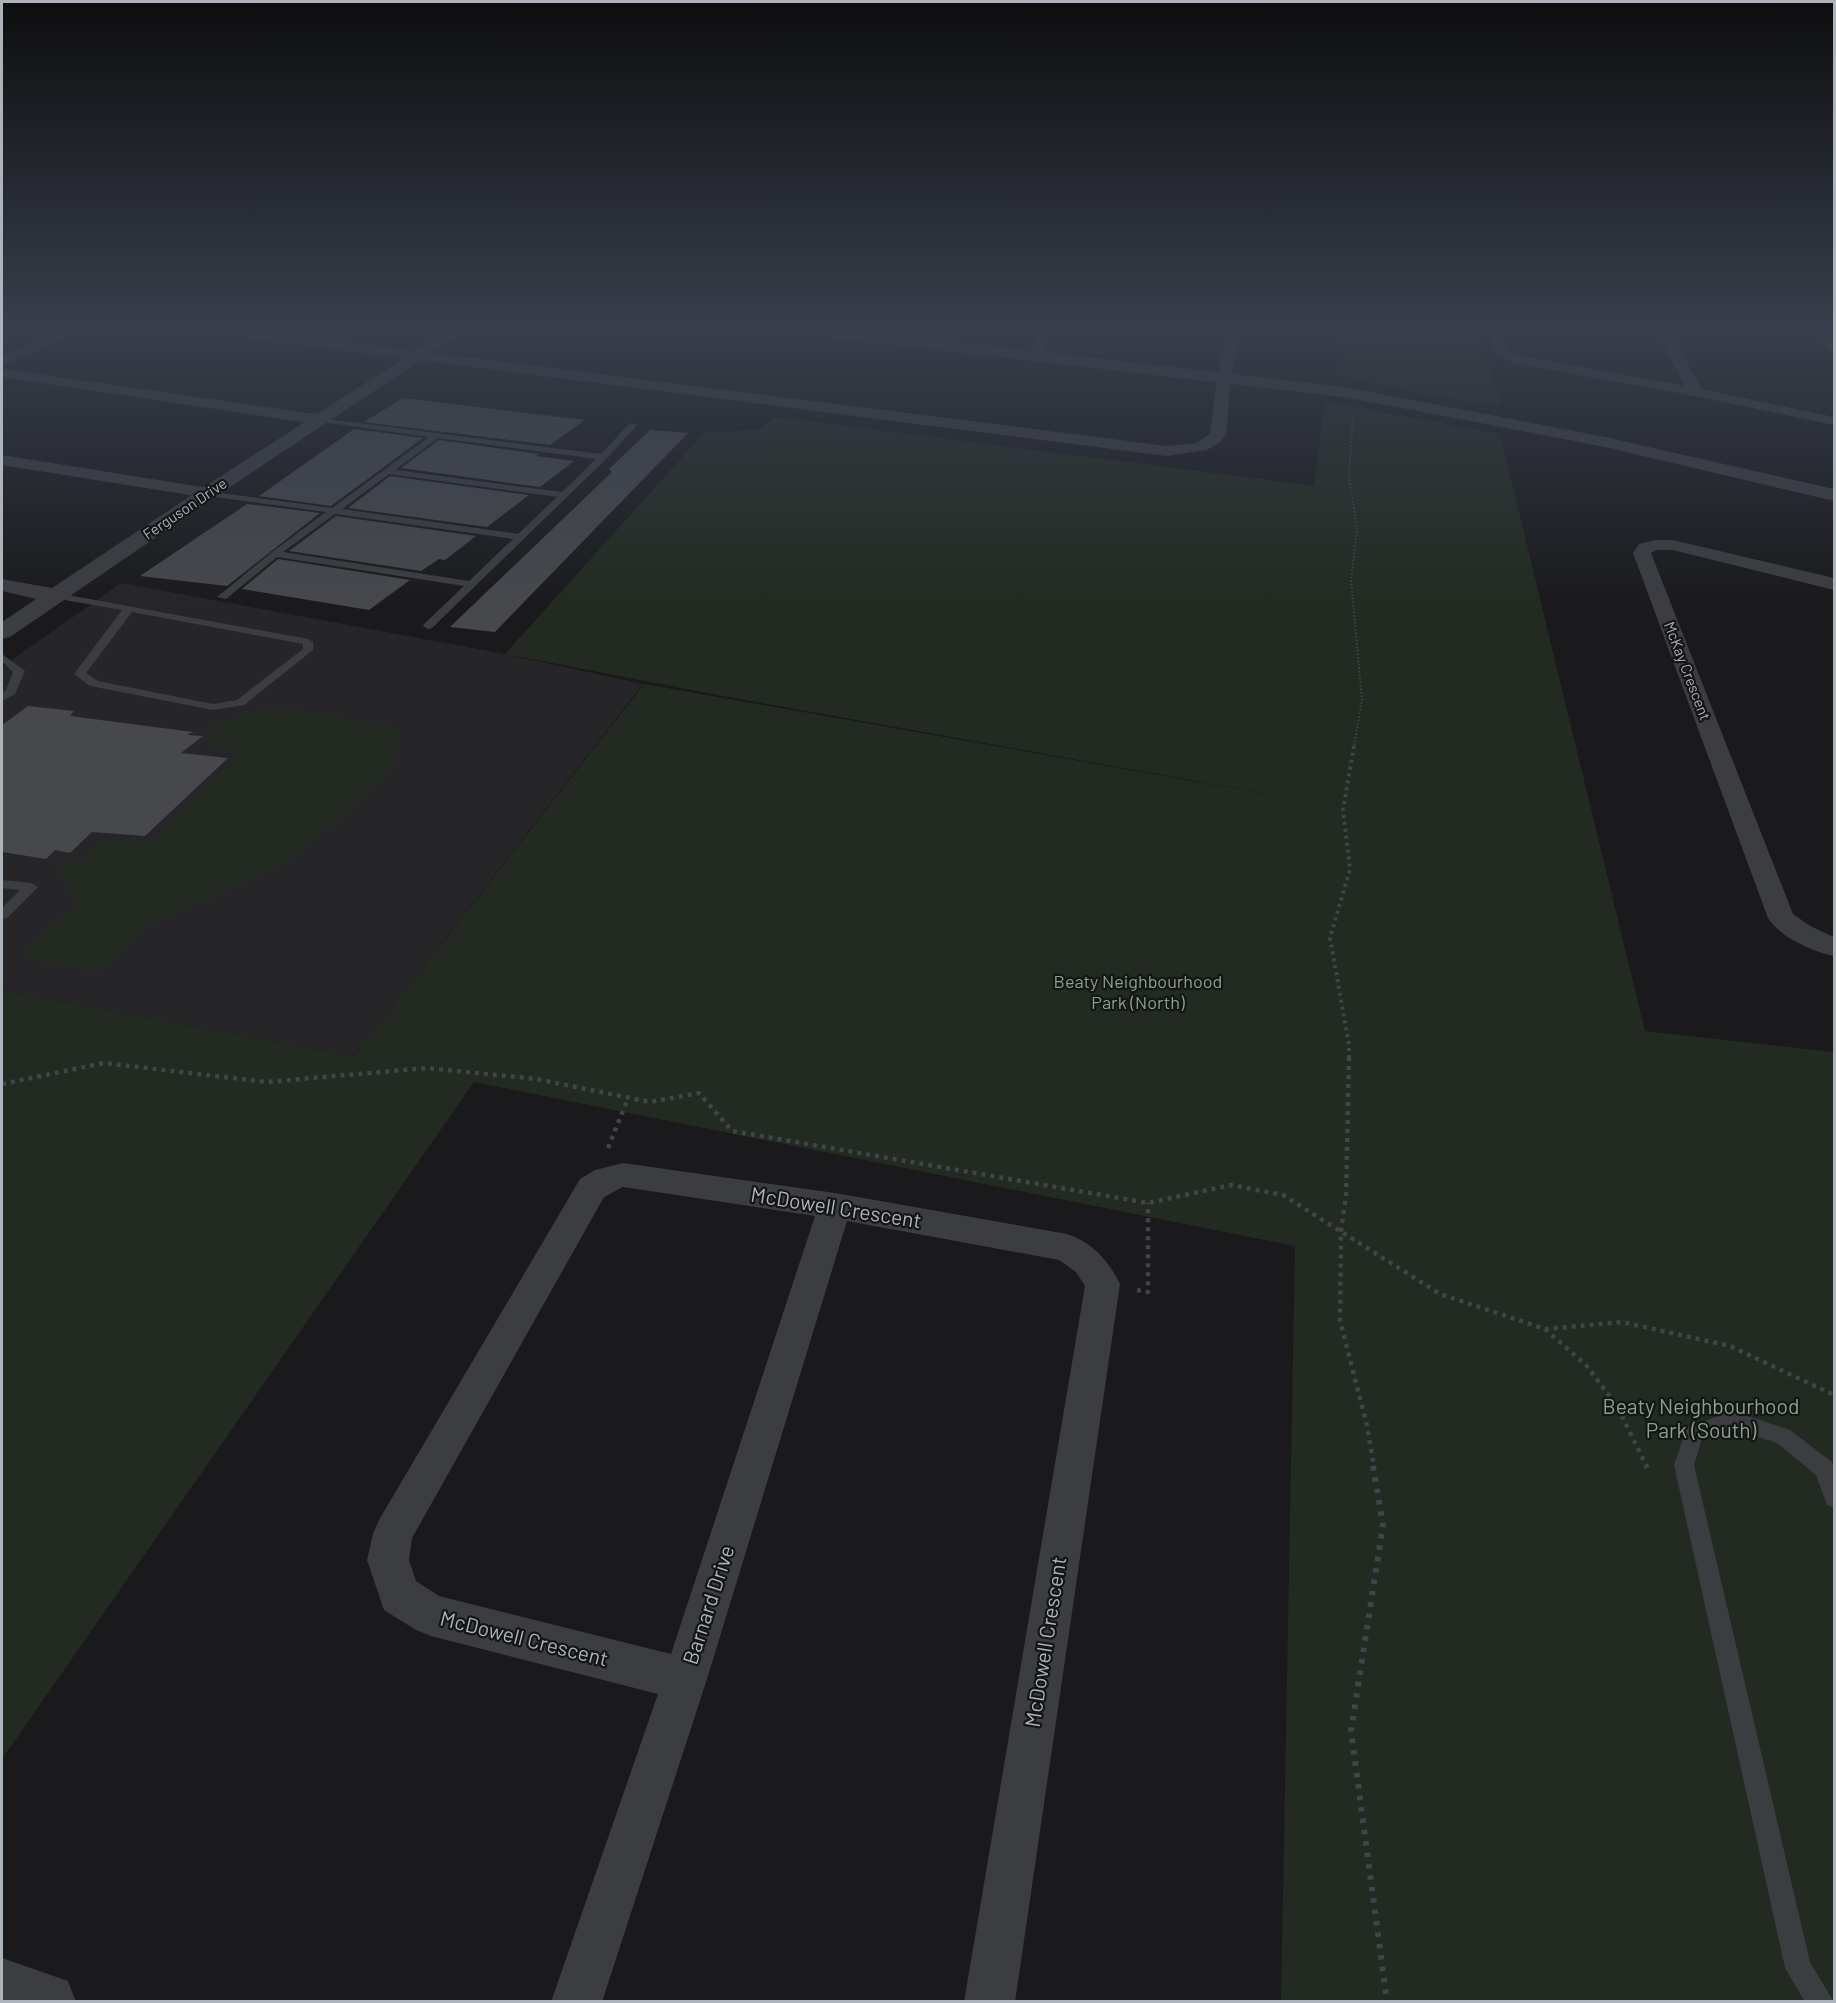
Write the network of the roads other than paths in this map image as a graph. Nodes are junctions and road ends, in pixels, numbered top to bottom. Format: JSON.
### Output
{"nodes":[{"id":1,"x":318,"y":419,"type":"edge"},
{"id":2,"x":922,"y":419,"type":"edge"},
{"id":3,"x":1220,"y":419,"type":"edge"},
{"id":4,"x":1485,"y":419,"type":"edge"},
{"id":5,"x":322,"y":420,"type":"junction"},
{"id":6,"x":633,"y":425,"type":"dead end"},
{"id":7,"x":436,"y":435,"type":"junction"},
{"id":8,"x":603,"y":457,"type":"junction"},
{"id":9,"x":2,"y":460,"type":"edge"},
{"id":10,"x":387,"y":471,"type":"junction"},
{"id":11,"x":208,"y":493,"type":"junction"},
{"id":12,"x":563,"y":495,"type":"junction"},
{"id":13,"x":1834,"y":495,"type":"edge"},
{"id":14,"x":333,"y":511,"type":"junction"},
{"id":15,"x":520,"y":537,"type":"junction"},
{"id":16,"x":275,"y":554,"type":"junction"},
{"id":17,"x":471,"y":584,"type":"junction"},
{"id":18,"x":1834,"y":584,"type":"edge"},
{"id":19,"x":2,"y":585,"type":"edge"},
{"id":20,"x":57,"y":596,"type":"junction"},
{"id":21,"x":222,"y":597,"type":"dead end"},
{"id":22,"x":129,"y":608,"type":"junction"},
{"id":23,"x":428,"y":626,"type":"dead end"},
{"id":24,"x":2,"y":632,"type":"edge"},
{"id":25,"x":2,"y":657,"type":"edge"},
{"id":26,"x":2,"y":699,"type":"edge"},
{"id":27,"x":2,"y":884,"type":"edge"},
{"id":28,"x":2,"y":915,"type":"edge"},
{"id":29,"x":1834,"y":947,"type":"edge"},
{"id":30,"x":835,"y":1206,"type":"junction"},
{"id":31,"x":1834,"y":1498,"type":"edge"},
{"id":32,"x":685,"y":1679,"type":"junction"},
{"id":33,"x":576,"y":2001,"type":"edge"},
{"id":34,"x":989,"y":2001,"type":"edge"},
{"id":35,"x":1821,"y":2001,"type":"edge"}],
"edges":[{"from":1,"to":5,"type":"street"},
{"from":2,"to":3,"type":"street"},
{"from":4,"to":13,"type":"street"},
{"from":5,"to":7,"type":"lane"},
{"from":5,"to":11,"type":"street","name":"Ferguson Drive"},
{"from":6,"to":8,"type":"lane"},
{"from":7,"to":8,"type":"lane"},
{"from":7,"to":10,"type":"lane"},
{"from":8,"to":12,"type":"lane"},
{"from":9,"to":11,"type":"street"},
{"from":10,"to":12,"type":"lane"},
{"from":10,"to":14,"type":"lane"},
{"from":11,"to":14,"type":"lane"},
{"from":11,"to":20,"type":"street","name":"Ferguson Drive"},
{"from":12,"to":15,"type":"lane"},
{"from":14,"to":15,"type":"lane"},
{"from":14,"to":16,"type":"lane"},
{"from":15,"to":17,"type":"lane"},
{"from":16,"to":17,"type":"lane"},
{"from":16,"to":21,"type":"lane"},
{"from":17,"to":23,"type":"lane"},
{"from":18,"to":29,"type":"street","name":"McKay Crescent"},
{"from":19,"to":20,"type":"street"},
{"from":20,"to":22,"type":"lane"},
{"from":20,"to":24,"type":"street","name":"Ferguson Drive"},
{"from":22,"to":22,"type":"lane"},
{"from":25,"to":26,"type":"lane"},
{"from":27,"to":28,"type":"lane"},
{"from":30,"to":32,"type":"street","name":"Barnard Drive"},
{"from":30,"to":32,"type":"street","name":"McDowell Crescent"},
{"from":30,"to":34,"type":"street","name":"McDowell Crescent"},
{"from":31,"to":35,"type":"lane"},
{"from":32,"to":33,"type":"street","name":"Barnard Drive"}]}
